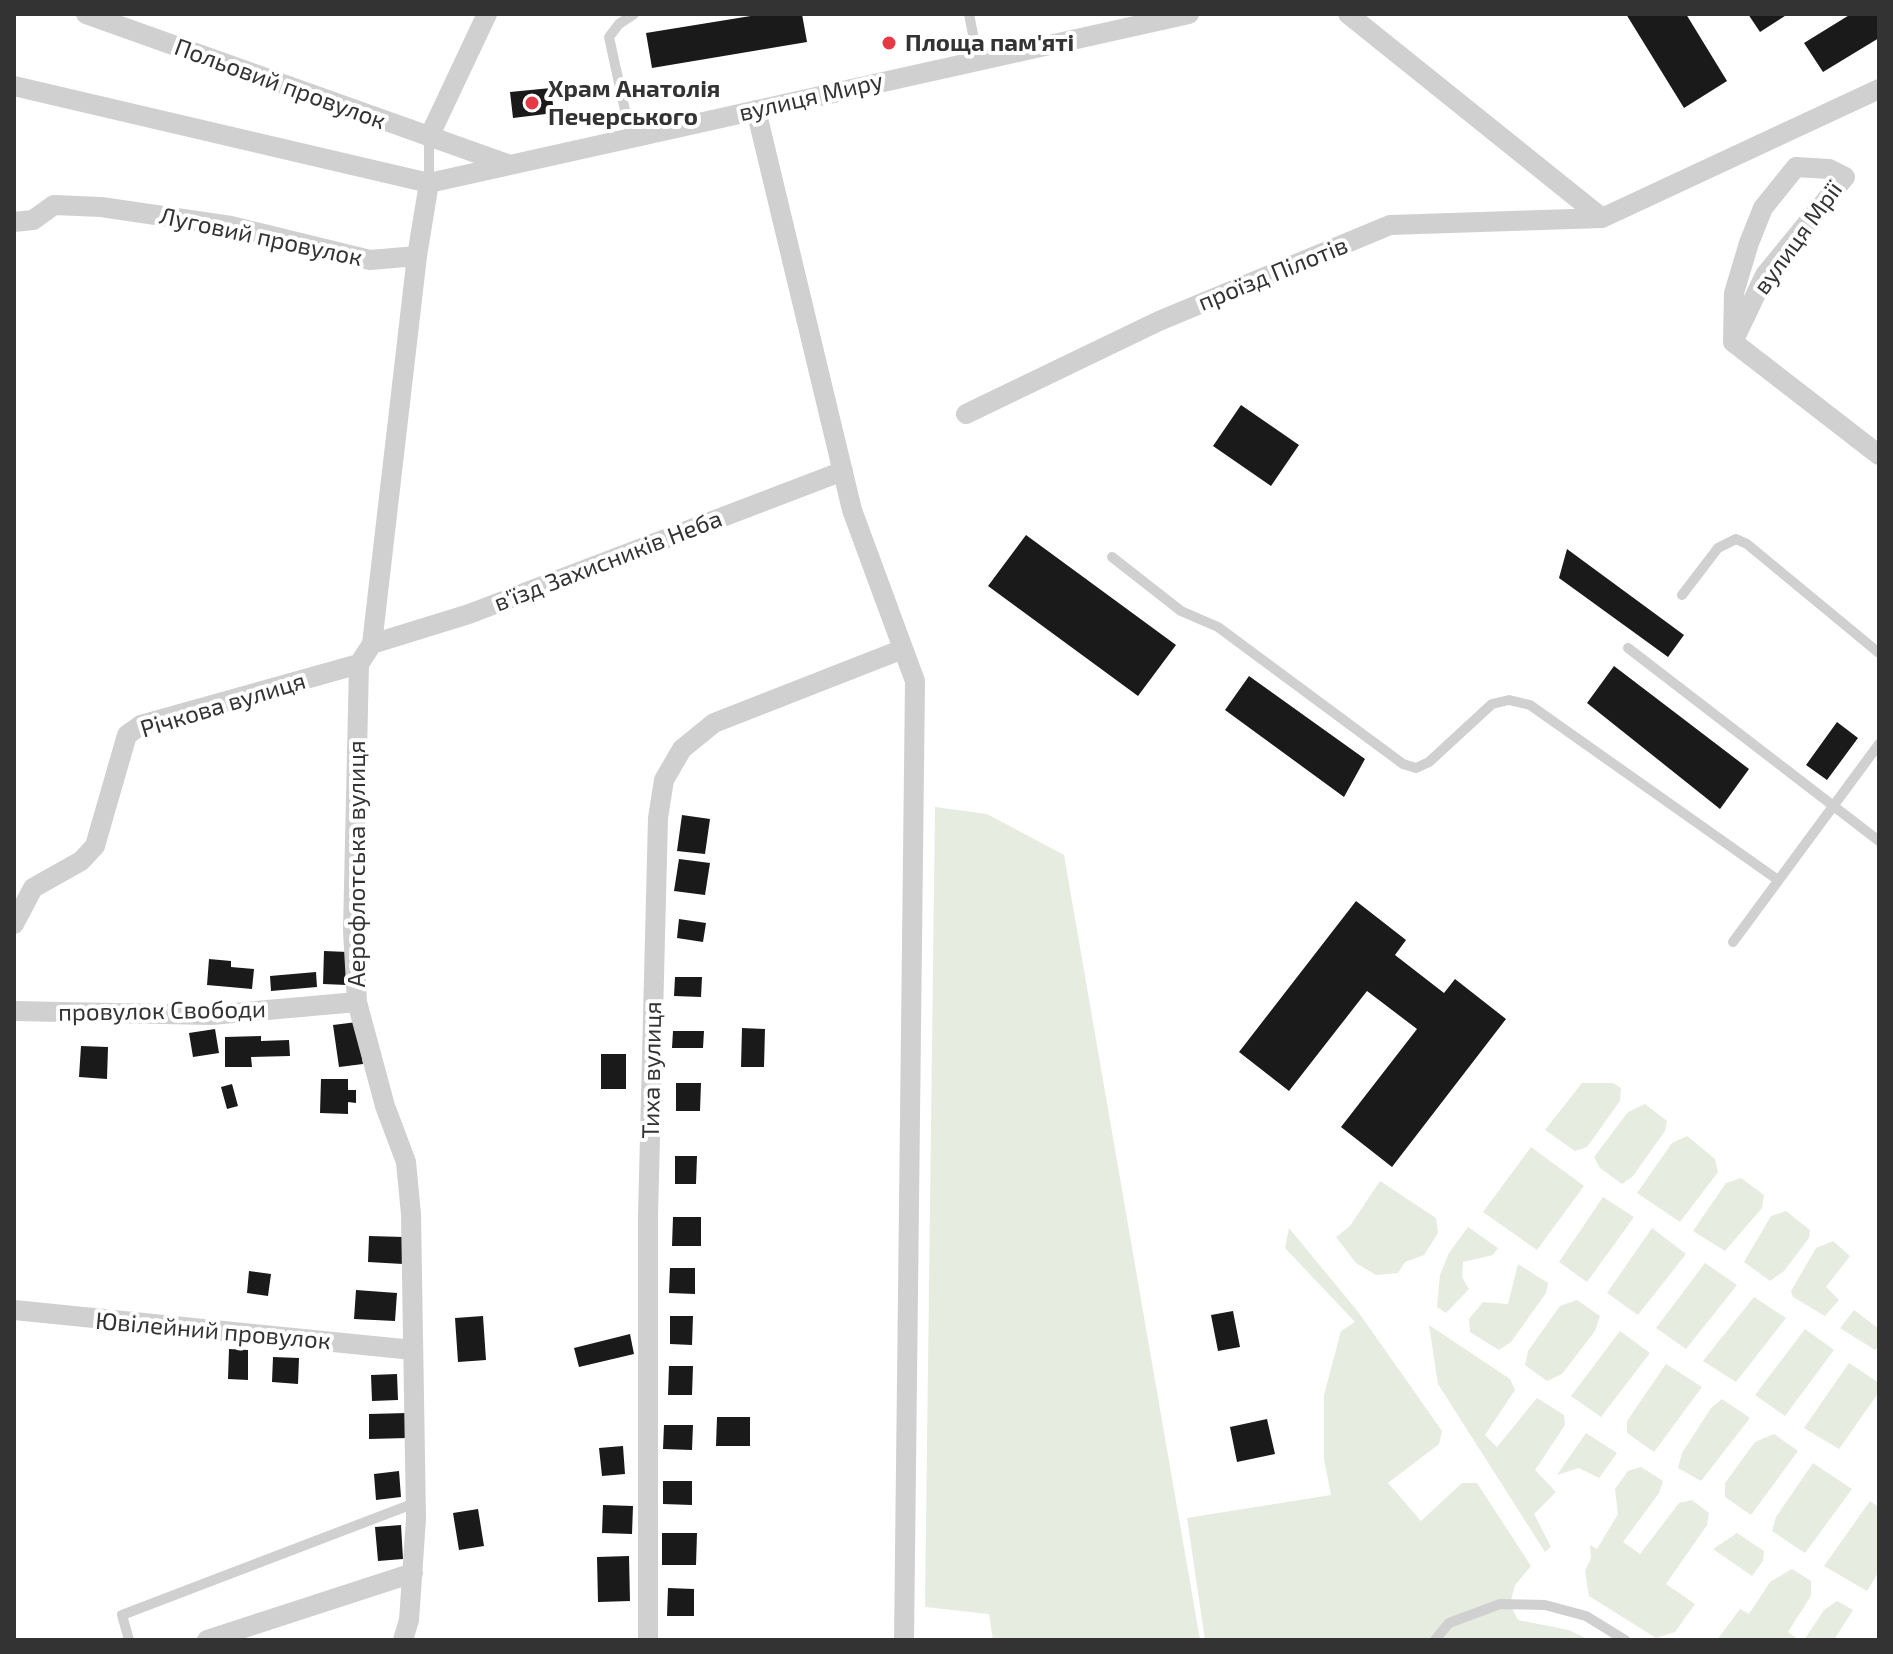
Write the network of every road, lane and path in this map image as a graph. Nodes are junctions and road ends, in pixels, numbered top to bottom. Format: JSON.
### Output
{"nodes":[{"id":1,"x":86,"y":14,"type":"edge"},
{"id":2,"x":487,"y":14,"type":"edge"},
{"id":3,"x":634,"y":14,"type":"edge"},
{"id":4,"x":969,"y":14,"type":"edge"},
{"id":5,"x":1189,"y":14,"type":"edge"},
{"id":6,"x":1348,"y":14,"type":"edge"},
{"id":7,"x":978,"y":60,"type":"junction"},
{"id":8,"x":14,"y":86,"type":"edge"},
{"id":9,"x":1879,"y":89,"type":"edge"},
{"id":10,"x":756,"y":110,"type":"junction"},
{"id":11,"x":429,"y":137,"type":"junction"},
{"id":12,"x":631,"y":138,"type":"junction"},
{"id":13,"x":510,"y":165,"type":"junction"},
{"id":14,"x":429,"y":183,"type":"junction"},
{"id":15,"x":1602,"y":218,"type":"junction"},
{"id":16,"x":14,"y":222,"type":"edge"},
{"id":17,"x":417,"y":256,"type":"junction"},
{"id":18,"x":1733,"y":342,"type":"junction"},
{"id":19,"x":966,"y":414,"type":"dead end"},
{"id":20,"x":1879,"y":455,"type":"edge"},
{"id":21,"x":843,"y":471,"type":"junction"},
{"id":22,"x":1112,"y":557,"type":"dead end"},
{"id":23,"x":1682,"y":595,"type":"dead end"},
{"id":24,"x":372,"y":644,"type":"junction"},
{"id":25,"x":1628,"y":648,"type":"dead end"},
{"id":26,"x":903,"y":649,"type":"junction"},
{"id":27,"x":1879,"y":653,"type":"edge"},
{"id":28,"x":359,"y":664,"type":"junction"},
{"id":29,"x":1879,"y":744,"type":"edge"},
{"id":30,"x":1832,"y":807,"type":"junction"},
{"id":31,"x":1879,"y":841,"type":"edge"},
{"id":32,"x":1778,"y":880,"type":"junction"},
{"id":33,"x":14,"y":924,"type":"edge"},
{"id":34,"x":1733,"y":942,"type":"dead end"},
{"id":35,"x":357,"y":1002,"type":"junction"},
{"id":36,"x":14,"y":1011,"type":"edge"},
{"id":37,"x":14,"y":1310,"type":"edge"},
{"id":38,"x":413,"y":1350,"type":"junction"},
{"id":39,"x":415,"y":1503,"type":"junction"},
{"id":40,"x":413,"y":1573,"type":"junction"},
{"id":41,"x":129,"y":1640,"type":"edge"},
{"id":42,"x":207,"y":1640,"type":"edge"},
{"id":43,"x":403,"y":1640,"type":"edge"},
{"id":44,"x":648,"y":1640,"type":"edge"},
{"id":45,"x":904,"y":1640,"type":"edge"},
{"id":46,"x":1435,"y":1640,"type":"edge"},
{"id":47,"x":1625,"y":1640,"type":"edge"}],
"edges":[{"from":1,"to":11,"type":"street","name":"Польовий провулок"},
{"from":2,"to":11,"type":"street"},
{"from":3,"to":12,"type":"lane"},
{"from":4,"to":7,"type":"lane"},
{"from":5,"to":7,"type":"street","name":"вулиця Миру"},
{"from":6,"to":15,"type":"street"},
{"from":7,"to":10,"type":"street","name":"вулиця Миру"},
{"from":8,"to":14,"type":"street"},
{"from":9,"to":15,"type":"street","name":"проїзд Пілотів"},
{"from":10,"to":12,"type":"street","name":"вулиця Миру"},
{"from":10,"to":21,"type":"street"},
{"from":11,"to":13,"type":"street"},
{"from":11,"to":14,"type":"lane"},
{"from":12,"to":13,"type":"street","name":"вулиця Миру"},
{"from":13,"to":14,"type":"street","name":"вулиця Миру"},
{"from":14,"to":17,"type":"street"},
{"from":15,"to":19,"type":"street","name":"проїзд Пілотів"},
{"from":16,"to":17,"type":"street","name":"Луговий провулок"},
{"from":17,"to":24,"type":"street"},
{"from":18,"to":18,"type":"street","name":"вулиця Мрії"},
{"from":18,"to":20,"type":"street"},
{"from":21,"to":24,"type":"street","name":"в'їзд Захисників Неба"},
{"from":21,"to":26,"type":"street"},
{"from":22,"to":32,"type":"lane"},
{"from":23,"to":27,"type":"lane"},
{"from":24,"to":28,"type":"street"},
{"from":25,"to":30,"type":"lane"},
{"from":26,"to":44,"type":"street","name":"Тиха вулиця"},
{"from":26,"to":45,"type":"street"},
{"from":28,"to":33,"type":"street","name":"Річкова вулиця"},
{"from":28,"to":35,"type":"street","name":"Аерофлотська вулиця"},
{"from":29,"to":30,"type":"lane"},
{"from":30,"to":31,"type":"lane"},
{"from":30,"to":32,"type":"lane"},
{"from":32,"to":34,"type":"lane"},
{"from":35,"to":36,"type":"street","name":"провулок Свободи"},
{"from":35,"to":38,"type":"street","name":"Аерофлотська вулиця"},
{"from":37,"to":38,"type":"street","name":"Ювілейний провулок"},
{"from":38,"to":39,"type":"street","name":"Аерофлотська вулиця"},
{"from":39,"to":40,"type":"street","name":"Аерофлотська вулиця"},
{"from":39,"to":41,"type":"lane"},
{"from":40,"to":42,"type":"street"},
{"from":40,"to":43,"type":"street","name":"Аерофлотська вулиця"},
{"from":46,"to":47,"type":"lane"}]}
